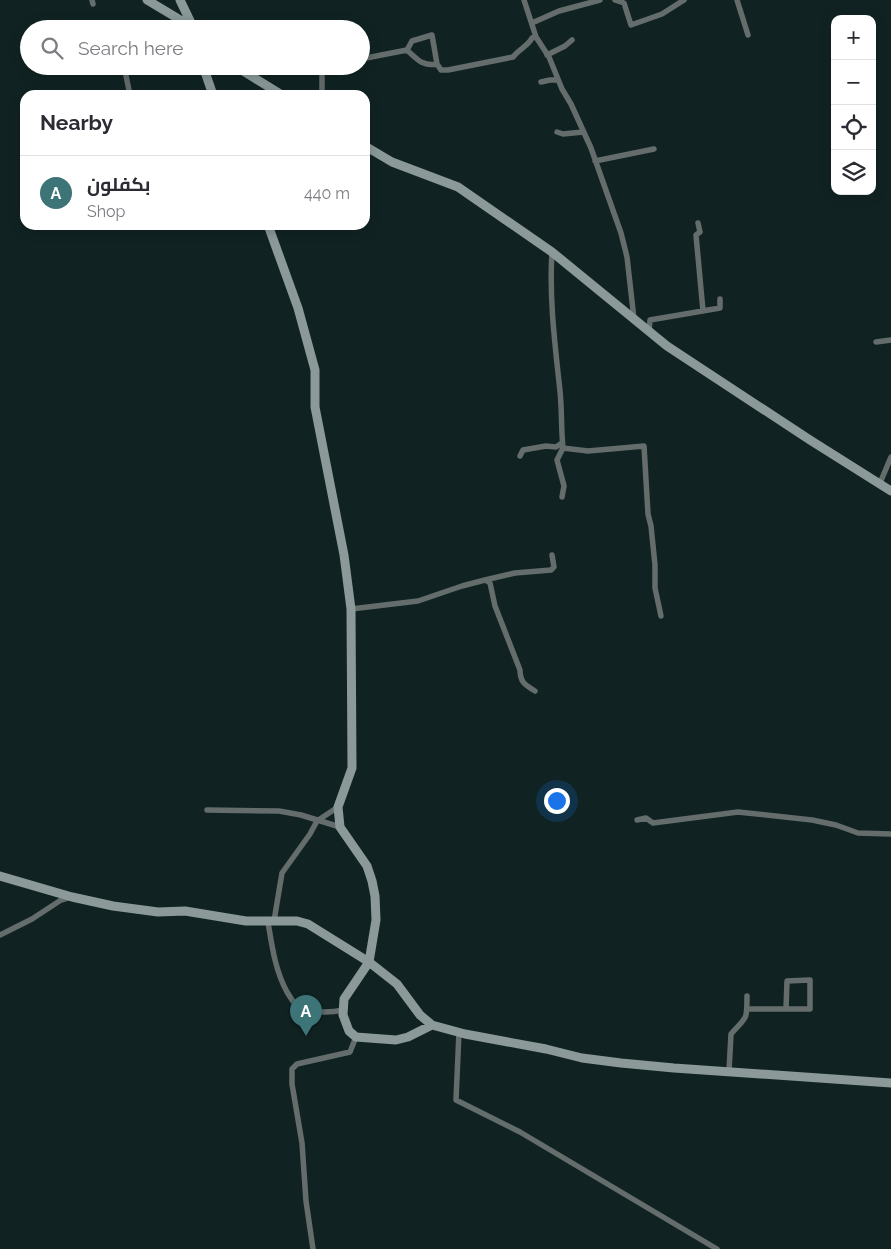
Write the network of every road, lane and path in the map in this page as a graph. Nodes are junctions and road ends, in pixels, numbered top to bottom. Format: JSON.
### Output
{"nodes":[{"id":1,"x":147,"y":0,"type":"edge"},
{"id":2,"x":180,"y":0,"type":"edge"},
{"id":3,"x":524,"y":0,"type":"edge"},
{"id":4,"x":600,"y":0,"type":"edge"},
{"id":5,"x":615,"y":0,"type":"edge"},
{"id":6,"x":684,"y":0,"type":"edge"},
{"id":7,"x":737,"y":0,"type":"edge"},
{"id":8,"x":180,"y":20,"type":"edge"},
{"id":9,"x":189,"y":20,"type":"edge"},
{"id":10,"x":532,"y":22,"type":"junction"},
{"id":11,"x":748,"y":35,"type":"dead end"},
{"id":12,"x":536,"y":36,"type":"junction"},
{"id":13,"x":572,"y":40,"type":"dead end"},
{"id":14,"x":407,"y":50,"type":"junction"},
{"id":15,"x":547,"y":55,"type":"junction"},
{"id":16,"x":370,"y":57,"type":"edge"},
{"id":17,"x":437,"y":64,"type":"junction"},
{"id":18,"x":126,"y":75,"type":"edge"},
{"id":19,"x":206,"y":75,"type":"edge"},
{"id":20,"x":250,"y":75,"type":"edge"},
{"id":21,"x":322,"y":75,"type":"edge"},
{"id":22,"x":558,"y":80,"type":"junction"},
{"id":23,"x":541,"y":82,"type":"dead end"},
{"id":24,"x":129,"y":90,"type":"edge"},
{"id":25,"x":211,"y":90,"type":"edge"},
{"id":26,"x":274,"y":90,"type":"edge"},
{"id":27,"x":322,"y":90,"type":"edge"},
{"id":28,"x":557,"y":132,"type":"dead end"},
{"id":29,"x":584,"y":132,"type":"junction"},
{"id":30,"x":654,"y":148,"type":"dead end"},
{"id":31,"x":370,"y":149,"type":"edge"},
{"id":32,"x":595,"y":160,"type":"junction"},
{"id":33,"x":698,"y":223,"type":"dead end"},
{"id":34,"x":270,"y":230,"type":"edge"},
{"id":35,"x":552,"y":252,"type":"junction"},
{"id":36,"x":720,"y":299,"type":"dead end"},
{"id":37,"x":703,"y":311,"type":"junction"},
{"id":38,"x":634,"y":319,"type":"junction"},
{"id":39,"x":649,"y":332,"type":"junction"},
{"id":40,"x":891,"y":340,"type":"edge"},
{"id":41,"x":876,"y":342,"type":"dead end"},
{"id":42,"x":562,"y":446,"type":"junction"},
{"id":43,"x":520,"y":456,"type":"dead end"},
{"id":44,"x":891,"y":457,"type":"edge"},
{"id":45,"x":880,"y":483,"type":"junction"},
{"id":46,"x":891,"y":491,"type":"edge"},
{"id":47,"x":562,"y":497,"type":"dead end"},
{"id":48,"x":552,"y":555,"type":"dead end"},
{"id":49,"x":485,"y":580,"type":"junction"},
{"id":50,"x":351,"y":609,"type":"junction"},
{"id":51,"x":661,"y":616,"type":"dead end"},
{"id":52,"x":535,"y":691,"type":"dead end"},
{"id":53,"x":338,"y":807,"type":"junction"},
{"id":54,"x":207,"y":810,"type":"dead end"},
{"id":55,"x":637,"y":820,"type":"dead end"},
{"id":56,"x":317,"y":821,"type":"junction"},
{"id":57,"x":340,"y":827,"type":"junction"},
{"id":58,"x":891,"y":834,"type":"edge"},
{"id":59,"x":0,"y":876,"type":"edge"},
{"id":60,"x":72,"y":897,"type":"junction"},
{"id":61,"x":271,"y":922,"type":"junction"},
{"id":62,"x":0,"y":935,"type":"edge"},
{"id":63,"x":369,"y":962,"type":"junction"},
{"id":64,"x":747,"y":996,"type":"dead end"},
{"id":65,"x":747,"y":1009,"type":"junction"},
{"id":66,"x":786,"y":1009,"type":"junction"},
{"id":67,"x":344,"y":1010,"type":"junction"},
{"id":68,"x":432,"y":1025,"type":"junction"},
{"id":69,"x":459,"y":1032,"type":"junction"},
{"id":70,"x":356,"y":1037,"type":"junction"},
{"id":71,"x":729,"y":1071,"type":"junction"},
{"id":72,"x":891,"y":1083,"type":"edge"},
{"id":73,"x":313,"y":1249,"type":"edge"},
{"id":74,"x":717,"y":1249,"type":"edge"}],
"edges":[{"from":1,"to":8,"type":"street"},
{"from":2,"to":9,"type":"street"},
{"from":3,"to":10,"type":"street"},
{"from":4,"to":10,"type":"street"},
{"from":5,"to":6,"type":"street"},
{"from":7,"to":11,"type":"street"},
{"from":10,"to":12,"type":"street"},
{"from":12,"to":15,"type":"street"},
{"from":12,"to":17,"type":"street"},
{"from":13,"to":15,"type":"street"},
{"from":14,"to":16,"type":"street"},
{"from":14,"to":17,"type":"street"},
{"from":14,"to":17,"type":"street"},
{"from":15,"to":22,"type":"street"},
{"from":18,"to":24,"type":"street"},
{"from":19,"to":25,"type":"street"},
{"from":20,"to":26,"type":"street"},
{"from":21,"to":27,"type":"street"},
{"from":22,"to":23,"type":"street"},
{"from":22,"to":29,"type":"street"},
{"from":28,"to":29,"type":"street"},
{"from":29,"to":32,"type":"street"},
{"from":30,"to":32,"type":"street"},
{"from":31,"to":35,"type":"street"},
{"from":32,"to":38,"type":"street"},
{"from":33,"to":37,"type":"street"},
{"from":34,"to":50,"type":"street"},
{"from":35,"to":38,"type":"street"},
{"from":35,"to":42,"type":"street"},
{"from":36,"to":37,"type":"street"},
{"from":37,"to":39,"type":"street"},
{"from":38,"to":39,"type":"street"},
{"from":39,"to":45,"type":"street"},
{"from":40,"to":41,"type":"street"},
{"from":42,"to":43,"type":"street"},
{"from":42,"to":47,"type":"street"},
{"from":42,"to":51,"type":"street"},
{"from":44,"to":45,"type":"street"},
{"from":45,"to":46,"type":"street"},
{"from":48,"to":49,"type":"street"},
{"from":49,"to":50,"type":"street"},
{"from":49,"to":52,"type":"street"},
{"from":50,"to":53,"type":"street"},
{"from":53,"to":56,"type":"street"},
{"from":53,"to":57,"type":"street"},
{"from":54,"to":56,"type":"street"},
{"from":55,"to":58,"type":"street"},
{"from":56,"to":57,"type":"street"},
{"from":56,"to":61,"type":"street"},
{"from":57,"to":63,"type":"street"},
{"from":59,"to":60,"type":"street"},
{"from":60,"to":61,"type":"street"},
{"from":60,"to":62,"type":"street"},
{"from":61,"to":63,"type":"street"},
{"from":61,"to":67,"type":"street"},
{"from":63,"to":67,"type":"street"},
{"from":63,"to":68,"type":"street"},
{"from":64,"to":65,"type":"street"},
{"from":65,"to":66,"type":"street"},
{"from":65,"to":71,"type":"street"},
{"from":66,"to":66,"type":"street"},
{"from":67,"to":70,"type":"street"},
{"from":68,"to":69,"type":"street"},
{"from":68,"to":70,"type":"street"},
{"from":69,"to":71,"type":"street"},
{"from":69,"to":74,"type":"street"},
{"from":70,"to":73,"type":"street"},
{"from":71,"to":72,"type":"street"}]}
